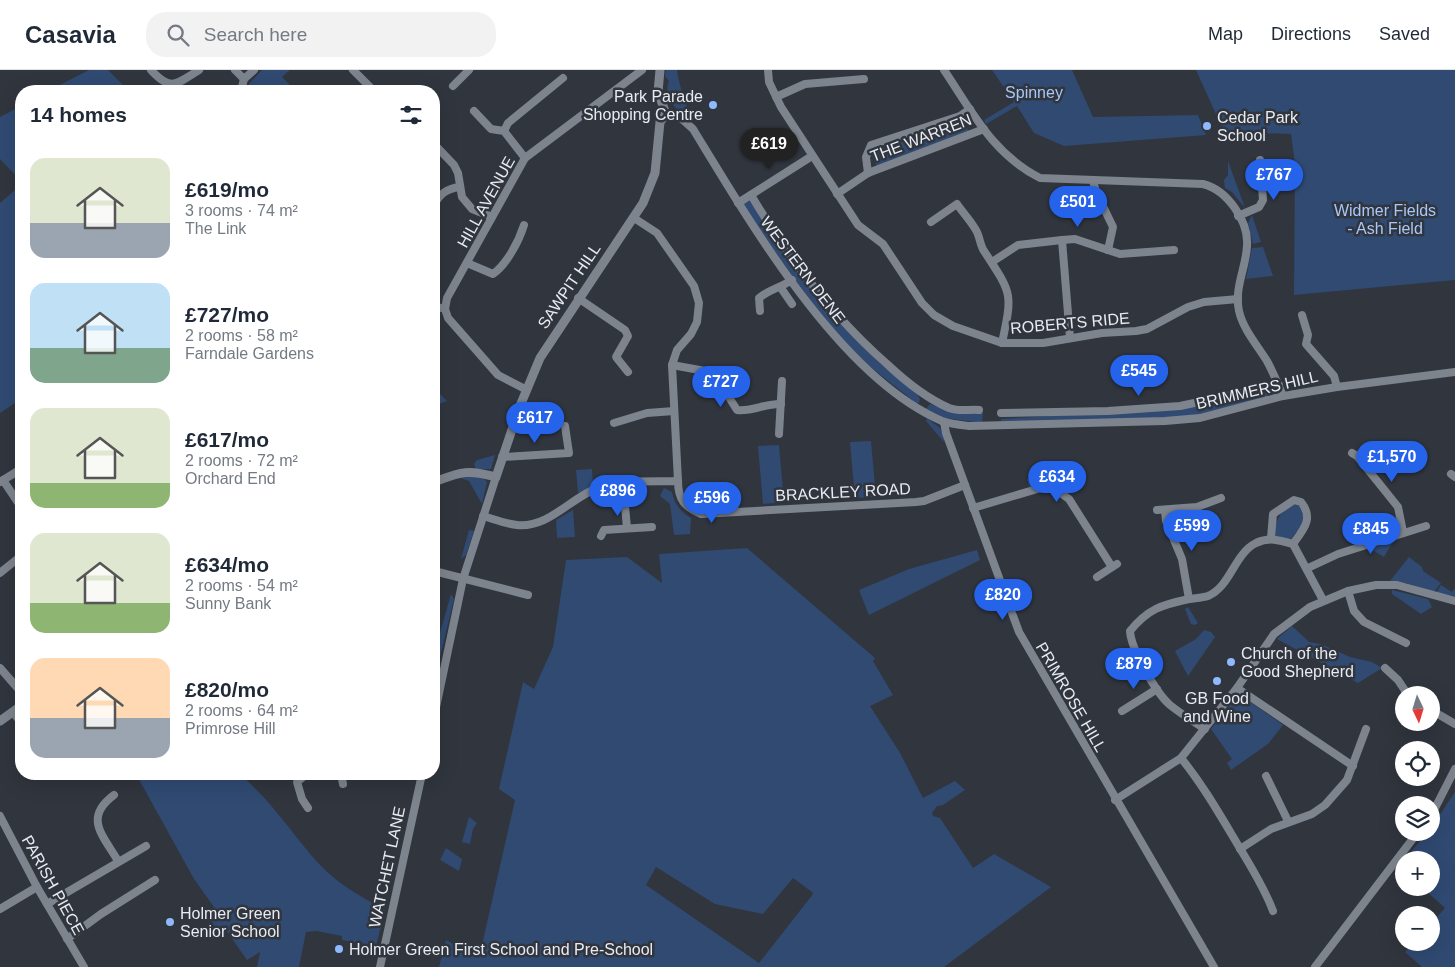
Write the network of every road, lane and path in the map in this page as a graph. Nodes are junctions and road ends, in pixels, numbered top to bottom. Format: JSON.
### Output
{"nodes":[{"id":1,"x":150,"y":70,"type":"edge"},
{"id":2,"x":199,"y":70,"type":"edge"},
{"id":3,"x":235,"y":70,"type":"edge"},
{"id":4,"x":254,"y":70,"type":"edge"},
{"id":5,"x":352,"y":70,"type":"edge"},
{"id":6,"x":468,"y":70,"type":"edge"},
{"id":7,"x":642,"y":70,"type":"edge"},
{"id":8,"x":660,"y":70,"type":"edge"},
{"id":9,"x":768,"y":70,"type":"edge"},
{"id":10,"x":944,"y":70,"type":"edge"},
{"id":11,"x":563,"y":78,"type":"dead end"},
{"id":12,"x":244,"y":79,"type":"junction"},
{"id":13,"x":864,"y":79,"type":"dead end"},
{"id":14,"x":242,"y":85,"type":"edge"},
{"id":15,"x":368,"y":85,"type":"edge"},
{"id":16,"x":453,"y":86,"type":"dead end"},
{"id":17,"x":776,"y":97,"type":"junction"},
{"id":18,"x":970,"y":109,"type":"junction"},
{"id":19,"x":474,"y":111,"type":"dead end"},
{"id":20,"x":666,"y":114,"type":"junction"},
{"id":21,"x":984,"y":129,"type":"junction"},
{"id":22,"x":504,"y":131,"type":"junction"},
{"id":23,"x":440,"y":150,"type":"edge"},
{"id":24,"x":812,"y":156,"type":"junction"},
{"id":25,"x":525,"y":158,"type":"junction"},
{"id":26,"x":1260,"y":160,"type":"dead end"},
{"id":27,"x":868,"y":173,"type":"junction"},
{"id":28,"x":1094,"y":181,"type":"junction"},
{"id":29,"x":458,"y":186,"type":"junction"},
{"id":30,"x":440,"y":194,"type":"edge"},
{"id":31,"x":837,"y":194,"type":"junction"},
{"id":32,"x":751,"y":195,"type":"junction"},
{"id":33,"x":738,"y":203,"type":"junction"},
{"id":34,"x":1238,"y":216,"type":"junction"},
{"id":35,"x":492,"y":217,"type":"junction"},
{"id":36,"x":634,"y":218,"type":"junction"},
{"id":37,"x":931,"y":222,"type":"dead end"},
{"id":38,"x":524,"y":225,"type":"dead end"},
{"id":39,"x":1062,"y":240,"type":"junction"},
{"id":40,"x":1108,"y":250,"type":"junction"},
{"id":41,"x":1174,"y":250,"type":"dead end"},
{"id":42,"x":992,"y":262,"type":"junction"},
{"id":43,"x":467,"y":263,"type":"junction"},
{"id":44,"x":792,"y":280,"type":"junction"},
{"id":45,"x":781,"y":288,"type":"junction"},
{"id":46,"x":578,"y":298,"type":"junction"},
{"id":47,"x":1238,"y":299,"type":"junction"},
{"id":48,"x":792,"y":304,"type":"dead end"},
{"id":49,"x":440,"y":308,"type":"edge"},
{"id":50,"x":445,"y":309,"type":"junction"},
{"id":51,"x":760,"y":311,"type":"dead end"},
{"id":52,"x":1302,"y":315,"type":"dead end"},
{"id":53,"x":1070,"y":338,"type":"junction"},
{"id":54,"x":1002,"y":344,"type":"junction"},
{"id":55,"x":672,"y":365,"type":"junction"},
{"id":56,"x":628,"y":372,"type":"dead end"},
{"id":57,"x":1455,"y":372,"type":"edge"},
{"id":58,"x":782,"y":381,"type":"dead end"},
{"id":59,"x":1278,"y":385,"type":"junction"},
{"id":60,"x":1337,"y":386,"type":"junction"},
{"id":61,"x":527,"y":390,"type":"junction"},
{"id":62,"x":1283,"y":396,"type":"junction"},
{"id":63,"x":929,"y":398,"type":"junction"},
{"id":64,"x":781,"y":404,"type":"junction"},
{"id":65,"x":920,"y":410,"type":"junction"},
{"id":66,"x":979,"y":410,"type":"dead end"},
{"id":67,"x":674,"y":411,"type":"junction"},
{"id":68,"x":1000,"y":413,"type":"dead end"},
{"id":69,"x":614,"y":422,"type":"dead end"},
{"id":70,"x":944,"y":422,"type":"junction"},
{"id":71,"x":565,"y":426,"type":"dead end"},
{"id":72,"x":779,"y":434,"type":"dead end"},
{"id":73,"x":1352,"y":453,"type":"dead end"},
{"id":74,"x":502,"y":457,"type":"junction"},
{"id":75,"x":15,"y":473,"type":"edge"},
{"id":76,"x":496,"y":477,"type":"junction"},
{"id":77,"x":440,"y":480,"type":"edge"},
{"id":78,"x":1,"y":481,"type":"edge"},
{"id":79,"x":678,"y":481,"type":"junction"},
{"id":80,"x":623,"y":484,"type":"junction"},
{"id":81,"x":965,"y":485,"type":"junction"},
{"id":82,"x":1221,"y":498,"type":"dead end"},
{"id":83,"x":15,"y":499,"type":"edge"},
{"id":84,"x":973,"y":508,"type":"junction"},
{"id":85,"x":483,"y":516,"type":"junction"},
{"id":86,"x":1426,"y":526,"type":"dead end"},
{"id":87,"x":652,"y":527,"type":"dead end"},
{"id":88,"x":627,"y":528,"type":"junction"},
{"id":89,"x":1403,"y":532,"type":"junction"},
{"id":90,"x":601,"y":536,"type":"dead end"},
{"id":91,"x":1271,"y":538,"type":"junction"},
{"id":92,"x":1293,"y":544,"type":"junction"},
{"id":93,"x":15,"y":561,"type":"edge"},
{"id":94,"x":1308,"y":568,"type":"junction"},
{"id":95,"x":0,"y":573,"type":"edge"},
{"id":96,"x":440,"y":573,"type":"edge"},
{"id":97,"x":1097,"y":577,"type":"dead end"},
{"id":98,"x":463,"y":579,"type":"junction"},
{"id":99,"x":1348,"y":591,"type":"junction"},
{"id":100,"x":528,"y":595,"type":"dead end"},
{"id":101,"x":1189,"y":599,"type":"junction"},
{"id":102,"x":1323,"y":600,"type":"junction"},
{"id":103,"x":1455,"y":601,"type":"edge"},
{"id":104,"x":1406,"y":643,"type":"dead end"},
{"id":105,"x":0,"y":668,"type":"edge"},
{"id":106,"x":1385,"y":668,"type":"dead end"},
{"id":107,"x":15,"y":685,"type":"edge"},
{"id":108,"x":1402,"y":686,"type":"edge"},
{"id":109,"x":440,"y":688,"type":"edge"},
{"id":110,"x":1237,"y":688,"type":"junction"},
{"id":111,"x":1158,"y":689,"type":"junction"},
{"id":112,"x":15,"y":710,"type":"edge"},
{"id":113,"x":1122,"y":711,"type":"dead end"},
{"id":114,"x":1440,"y":715,"type":"edge"},
{"id":115,"x":0,"y":721,"type":"edge"},
{"id":116,"x":1455,"y":724,"type":"edge"},
{"id":117,"x":1205,"y":729,"type":"junction"},
{"id":118,"x":1366,"y":729,"type":"dead end"},
{"id":119,"x":1181,"y":758,"type":"junction"},
{"id":120,"x":1353,"y":766,"type":"junction"},
{"id":121,"x":1455,"y":769,"type":"edge"},
{"id":122,"x":1266,"y":776,"type":"dead end"},
{"id":123,"x":300,"y":780,"type":"edge"},
{"id":124,"x":342,"y":780,"type":"edge"},
{"id":125,"x":421,"y":780,"type":"edge"},
{"id":126,"x":343,"y":784,"type":"dead end"},
{"id":127,"x":114,"y":795,"type":"dead end"},
{"id":128,"x":1440,"y":798,"type":"edge"},
{"id":129,"x":1115,"y":800,"type":"junction"},
{"id":130,"x":308,"y":808,"type":"dead end"},
{"id":131,"x":0,"y":816,"type":"edge"},
{"id":132,"x":1288,"y":822,"type":"junction"},
{"id":133,"x":1411,"y":841,"type":"edge"},
{"id":134,"x":146,"y":846,"type":"dead end"},
{"id":135,"x":1240,"y":849,"type":"junction"},
{"id":136,"x":118,"y":861,"type":"junction"},
{"id":137,"x":155,"y":880,"type":"dead end"},
{"id":138,"x":37,"y":887,"type":"junction"},
{"id":139,"x":47,"y":904,"type":"junction"},
{"id":140,"x":0,"y":909,"type":"edge"},
{"id":141,"x":1273,"y":910,"type":"dead end"},
{"id":142,"x":67,"y":939,"type":"junction"},
{"id":143,"x":84,"y":967,"type":"edge"},
{"id":144,"x":380,"y":967,"type":"edge"},
{"id":145,"x":1214,"y":967,"type":"edge"},
{"id":146,"x":1314,"y":967,"type":"edge"}],
"edges":[{"from":1,"to":2,"type":"street"},
{"from":3,"to":12,"type":"street"},
{"from":4,"to":12,"type":"street"},
{"from":5,"to":15,"type":"street"},
{"from":6,"to":16,"type":"street"},
{"from":7,"to":25,"type":"street","name":"HILL AVENUE"},
{"from":8,"to":20,"type":"street"},
{"from":9,"to":17,"type":"street","name":"ROBERTS RIDE"},
{"from":10,"to":18,"type":"street"},
{"from":11,"to":22,"type":"street"},
{"from":12,"to":14,"type":"street"},
{"from":13,"to":17,"type":"street"},
{"from":17,"to":24,"type":"street","name":"ROBERTS RIDE"},
{"from":18,"to":21,"type":"street"},
{"from":18,"to":27,"type":"street","name":"THE WARREN"},
{"from":19,"to":22,"type":"street"},
{"from":20,"to":33,"type":"street","name":"WESTERN DENE"},
{"from":20,"to":36,"type":"street","name":"SAWPIT HILL"},
{"from":21,"to":27,"type":"street","name":"THE WARREN"},
{"from":21,"to":28,"type":"street"},
{"from":22,"to":25,"type":"street"},
{"from":23,"to":29,"type":"street"},
{"from":24,"to":31,"type":"street","name":"ROBERTS RIDE"},
{"from":24,"to":32,"type":"street"},
{"from":25,"to":35,"type":"street","name":"HILL AVENUE"},
{"from":26,"to":34,"type":"street"},
{"from":27,"to":31,"type":"street","name":"THE WARREN"},
{"from":28,"to":34,"type":"street"},
{"from":28,"to":40,"type":"street"},
{"from":29,"to":30,"type":"street"},
{"from":29,"to":35,"type":"street"},
{"from":31,"to":54,"type":"street","name":"ROBERTS RIDE"},
{"from":32,"to":33,"type":"street"},
{"from":32,"to":63,"type":"street"},
{"from":33,"to":44,"type":"street","name":"WESTERN DENE"},
{"from":34,"to":47,"type":"street"},
{"from":35,"to":43,"type":"street","name":"HILL AVENUE"},
{"from":36,"to":46,"type":"street","name":"SAWPIT HILL"},
{"from":36,"to":55,"type":"street"},
{"from":37,"to":42,"type":"street"},
{"from":38,"to":43,"type":"street"},
{"from":39,"to":40,"type":"street"},
{"from":39,"to":42,"type":"street"},
{"from":39,"to":53,"type":"street"},
{"from":40,"to":41,"type":"street"},
{"from":42,"to":54,"type":"street"},
{"from":43,"to":50,"type":"street","name":"HILL AVENUE"},
{"from":44,"to":45,"type":"street"},
{"from":44,"to":65,"type":"street","name":"WESTERN DENE"},
{"from":45,"to":48,"type":"street"},
{"from":45,"to":51,"type":"street"},
{"from":46,"to":56,"type":"street"},
{"from":46,"to":61,"type":"street","name":"SAWPIT HILL"},
{"from":47,"to":53,"type":"street","name":"ROBERTS RIDE"},
{"from":47,"to":59,"type":"street"},
{"from":49,"to":50,"type":"street"},
{"from":50,"to":61,"type":"street"},
{"from":52,"to":60,"type":"street"},
{"from":53,"to":54,"type":"street","name":"ROBERTS RIDE"},
{"from":55,"to":64,"type":"street"},
{"from":55,"to":67,"type":"street","name":"BRACKLEY ROAD"},
{"from":57,"to":60,"type":"street","name":"BRIMMERS HILL"},
{"from":58,"to":64,"type":"street"},
{"from":59,"to":62,"type":"street"},
{"from":59,"to":68,"type":"street"},
{"from":60,"to":62,"type":"street","name":"BRIMMERS HILL"},
{"from":61,"to":74,"type":"street","name":"SAWPIT HILL"},
{"from":62,"to":70,"type":"street","name":"BRIMMERS HILL"},
{"from":63,"to":65,"type":"street"},
{"from":63,"to":66,"type":"street"},
{"from":64,"to":72,"type":"street"},
{"from":65,"to":70,"type":"street","name":"WESTERN DENE"},
{"from":67,"to":69,"type":"street"},
{"from":67,"to":79,"type":"street","name":"BRACKLEY ROAD"},
{"from":70,"to":81,"type":"street","name":"PRIMROSE HILL"},
{"from":71,"to":74,"type":"street"},
{"from":73,"to":89,"type":"street"},
{"from":74,"to":76,"type":"street","name":"SAWPIT HILL"},
{"from":75,"to":78,"type":"street"},
{"from":76,"to":77,"type":"street"},
{"from":76,"to":85,"type":"street"},
{"from":78,"to":83,"type":"street"},
{"from":79,"to":80,"type":"street"},
{"from":79,"to":81,"type":"street","name":"BRACKLEY ROAD"},
{"from":80,"to":85,"type":"street"},
{"from":80,"to":88,"type":"street"},
{"from":81,"to":84,"type":"street","name":"PRIMROSE HILL"},
{"from":82,"to":101,"type":"street"},
{"from":84,"to":97,"type":"street"},
{"from":84,"to":129,"type":"street","name":"PRIMROSE HILL"},
{"from":85,"to":98,"type":"street"},
{"from":86,"to":89,"type":"street"},
{"from":87,"to":88,"type":"street"},
{"from":88,"to":90,"type":"street"},
{"from":89,"to":94,"type":"street"},
{"from":91,"to":92,"type":"street"},
{"from":91,"to":92,"type":"street"},
{"from":91,"to":101,"type":"street"},
{"from":92,"to":94,"type":"street"},
{"from":93,"to":95,"type":"street"},
{"from":94,"to":102,"type":"street"},
{"from":96,"to":98,"type":"street"},
{"from":98,"to":100,"type":"street"},
{"from":98,"to":109,"type":"street"},
{"from":99,"to":102,"type":"street"},
{"from":99,"to":103,"type":"street"},
{"from":99,"to":104,"type":"street"},
{"from":101,"to":111,"type":"street"},
{"from":102,"to":110,"type":"street"},
{"from":105,"to":107,"type":"street"},
{"from":106,"to":108,"type":"street"},
{"from":110,"to":117,"type":"street"},
{"from":110,"to":120,"type":"street"},
{"from":111,"to":113,"type":"street"},
{"from":111,"to":117,"type":"street"},
{"from":112,"to":115,"type":"street"},
{"from":114,"to":116,"type":"street"},
{"from":117,"to":119,"type":"street"},
{"from":118,"to":120,"type":"street"},
{"from":119,"to":129,"type":"street"},
{"from":119,"to":135,"type":"street"},
{"from":120,"to":132,"type":"street"},
{"from":121,"to":128,"type":"street"},
{"from":122,"to":132,"type":"street"},
{"from":123,"to":130,"type":"street"},
{"from":124,"to":126,"type":"street"},
{"from":125,"to":144,"type":"street","name":"WATCHET LANE"},
{"from":127,"to":136,"type":"street"},
{"from":129,"to":145,"type":"street","name":"PRIMROSE HILL"},
{"from":131,"to":138,"type":"street","name":"PARISH PIECE"},
{"from":132,"to":135,"type":"street"},
{"from":133,"to":146,"type":"street"},
{"from":134,"to":136,"type":"street"},
{"from":135,"to":141,"type":"street"},
{"from":136,"to":139,"type":"street"},
{"from":137,"to":142,"type":"street"},
{"from":138,"to":139,"type":"street","name":"PARISH PIECE"},
{"from":138,"to":140,"type":"street"},
{"from":139,"to":142,"type":"street","name":"PARISH PIECE"},
{"from":142,"to":143,"type":"street","name":"PARISH PIECE"}]}
